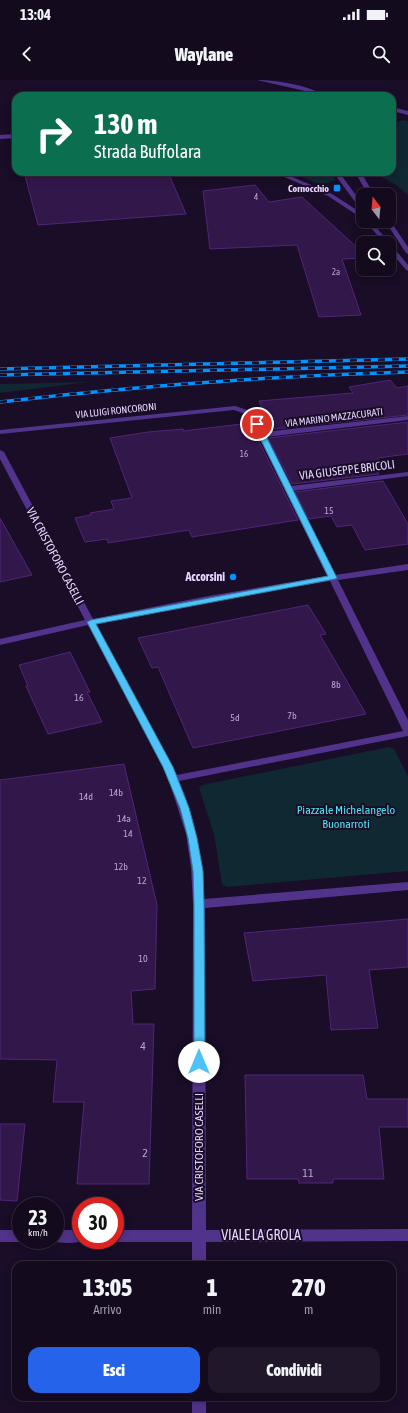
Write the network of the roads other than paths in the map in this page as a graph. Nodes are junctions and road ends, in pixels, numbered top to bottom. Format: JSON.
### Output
{"nodes":[{"id":1,"x":260,"y":80,"type":"edge"},
{"id":2,"x":311,"y":92,"type":"edge"},
{"id":3,"x":396,"y":110,"type":"edge"},
{"id":4,"x":408,"y":112,"type":"edge"},
{"id":5,"x":396,"y":116,"type":"edge"},
{"id":6,"x":408,"y":117,"type":"edge"},
{"id":7,"x":12,"y":136,"type":"edge"},
{"id":8,"x":0,"y":137,"type":"edge"},
{"id":9,"x":285,"y":176,"type":"edge"},
{"id":10,"x":339,"y":176,"type":"edge"},
{"id":11,"x":360,"y":176,"type":"edge"},
{"id":12,"x":367,"y":188,"type":"edge"},
{"id":13,"x":356,"y":199,"type":"edge"},
{"id":14,"x":356,"y":212,"type":"edge"},
{"id":15,"x":374,"y":228,"type":"edge"},
{"id":16,"x":393,"y":228,"type":"edge"},
{"id":17,"x":381,"y":236,"type":"edge"},
{"id":18,"x":408,"y":252,"type":"edge"},
{"id":19,"x":396,"y":254,"type":"edge"},
{"id":20,"x":408,"y":269,"type":"edge"},
{"id":21,"x":408,"y":418,"type":"edge"},
{"id":22,"x":0,"y":432,"type":"edge"},
{"id":23,"x":262,"y":436,"type":"junction"},
{"id":24,"x":0,"y":452,"type":"edge"},
{"id":25,"x":408,"y":474,"type":"edge"},
{"id":26,"x":289,"y":489,"type":"junction"},
{"id":27,"x":408,"y":567,"type":"edge"},
{"id":28,"x":333,"y":578,"type":"junction"},
{"id":29,"x":91,"y":622,"type":"junction"},
{"id":30,"x":0,"y":642,"type":"edge"},
{"id":31,"x":408,"y":731,"type":"edge"},
{"id":32,"x":174,"y":779,"type":"junction"},
{"id":33,"x":408,"y":886,"type":"edge"},
{"id":34,"x":199,"y":904,"type":"junction"},
{"id":35,"x":408,"y":1235,"type":"edge"},
{"id":36,"x":0,"y":1236,"type":"edge"},
{"id":37,"x":12,"y":1236,"type":"edge"},
{"id":38,"x":124,"y":1236,"type":"edge"},
{"id":39,"x":199,"y":1236,"type":"junction"},
{"id":40,"x":199,"y":1261,"type":"edge"},
{"id":41,"x":199,"y":1401,"type":"edge"},
{"id":42,"x":199,"y":1413,"type":"edge"}],
"edges":[{"from":1,"to":2,"type":"street"},
{"from":3,"to":4,"type":"street"},
{"from":5,"to":6,"type":"street"},
{"from":7,"to":8,"type":"street"},
{"from":9,"to":14,"type":"street"},
{"from":10,"to":13,"type":"street"},
{"from":11,"to":12,"type":"street"},
{"from":15,"to":17,"type":"street"},
{"from":16,"to":18,"type":"street"},
{"from":19,"to":20,"type":"street"},
{"from":21,"to":23,"type":"street","name":"VIA MARINO MAZZACURATI"},
{"from":22,"to":23,"type":"street","name":"VIA LUIGI RONCORONI"},
{"from":23,"to":26,"type":"street"},
{"from":24,"to":29,"type":"street","name":"VIA CRISTOFORO CASELLI"},
{"from":25,"to":26,"type":"street","name":"VIA GIUSEPPE BRICOLI"},
{"from":26,"to":28,"type":"street"},
{"from":27,"to":28,"type":"street"},
{"from":28,"to":29,"type":"street"},
{"from":28,"to":31,"type":"street"},
{"from":29,"to":30,"type":"street"},
{"from":29,"to":32,"type":"street","name":"VIA CRISTOFORO CASELLI"},
{"from":31,"to":32,"type":"street"},
{"from":32,"to":34,"type":"street","name":"VIA CRISTOFORO CASELLI"},
{"from":33,"to":34,"type":"street"},
{"from":34,"to":39,"type":"street","name":"VIA CRISTOFORO CASELLI"},
{"from":35,"to":39,"type":"street","name":"VIALE LA GROLA"},
{"from":36,"to":37,"type":"street"},
{"from":38,"to":39,"type":"street","name":"VIALE LA GROLA"},
{"from":39,"to":40,"type":"street","name":"VIA CRISTOFORO CASELLI"},
{"from":41,"to":42,"type":"street"}]}
